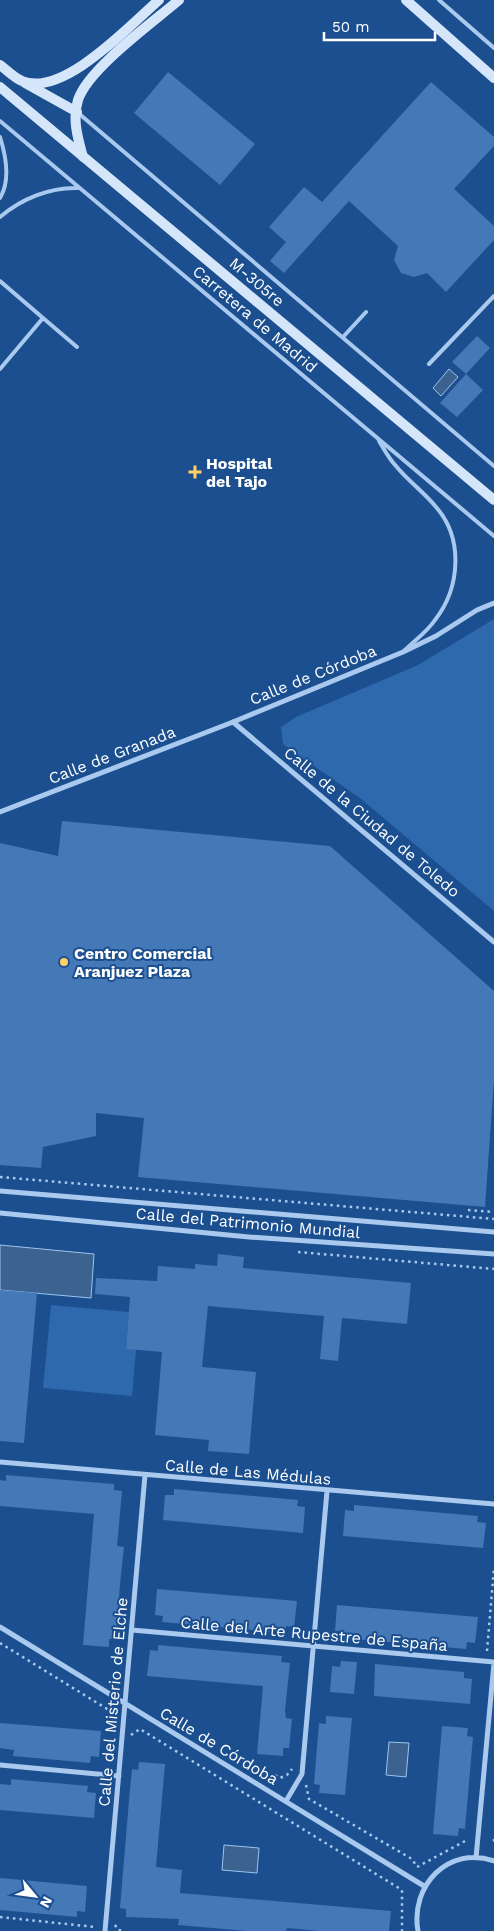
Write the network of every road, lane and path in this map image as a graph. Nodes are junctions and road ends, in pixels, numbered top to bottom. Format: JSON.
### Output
{"nodes":[{"id":1,"x":160,"y":0,"type":"edge"},
{"id":2,"x":179,"y":0,"type":"edge"},
{"id":3,"x":406,"y":0,"type":"edge"},
{"id":4,"x":439,"y":0,"type":"edge"},
{"id":5,"x":494,"y":48,"type":"edge"},
{"id":6,"x":0,"y":66,"type":"edge"},
{"id":7,"x":494,"y":78,"type":"edge"},
{"id":8,"x":22,"y":82,"type":"junction"},
{"id":9,"x":0,"y":87,"type":"edge"},
{"id":10,"x":77,"y":112,"type":"junction"},
{"id":11,"x":0,"y":121,"type":"edge"},
{"id":12,"x":0,"y":137,"type":"edge"},
{"id":13,"x":83,"y":158,"type":"junction"},
{"id":14,"x":78,"y":188,"type":"junction"},
{"id":15,"x":0,"y":198,"type":"edge"},
{"id":16,"x":0,"y":217,"type":"edge"},
{"id":17,"x":0,"y":281,"type":"edge"},
{"id":18,"x":494,"y":296,"type":"edge"},
{"id":19,"x":366,"y":312,"type":"dead end"},
{"id":20,"x":43,"y":318,"type":"junction"},
{"id":21,"x":343,"y":337,"type":"junction"},
{"id":22,"x":77,"y":347,"type":"dead end"},
{"id":23,"x":429,"y":364,"type":"dead end"},
{"id":24,"x":0,"y":369,"type":"edge"},
{"id":25,"x":376,"y":437,"type":"junction"},
{"id":26,"x":494,"y":466,"type":"edge"},
{"id":27,"x":494,"y":500,"type":"edge"},
{"id":28,"x":494,"y":536,"type":"edge"},
{"id":29,"x":494,"y":603,"type":"edge"},
{"id":30,"x":403,"y":652,"type":"junction"},
{"id":31,"x":233,"y":722,"type":"junction"},
{"id":32,"x":0,"y":812,"type":"edge"},
{"id":33,"x":494,"y":942,"type":"edge"},
{"id":34,"x":0,"y":1177,"type":"edge"},
{"id":35,"x":0,"y":1191,"type":"edge"},
{"id":36,"x":468,"y":1210,"type":"dead end"},
{"id":37,"x":494,"y":1212,"type":"edge"},
{"id":38,"x":0,"y":1213,"type":"edge"},
{"id":39,"x":494,"y":1219,"type":"edge"},
{"id":40,"x":494,"y":1232,"type":"edge"},
{"id":41,"x":494,"y":1254,"type":"edge"},
{"id":42,"x":0,"y":1462,"type":"edge"},
{"id":43,"x":145,"y":1475,"type":"junction"},
{"id":44,"x":327,"y":1491,"type":"junction"},
{"id":45,"x":494,"y":1504,"type":"edge"},
{"id":46,"x":0,"y":1627,"type":"edge"},
{"id":47,"x":132,"y":1630,"type":"junction"},
{"id":48,"x":0,"y":1643,"type":"edge"},
{"id":49,"x":313,"y":1646,"type":"junction"},
{"id":50,"x":494,"y":1662,"type":"edge"},
{"id":51,"x":126,"y":1704,"type":"junction"},
{"id":52,"x":112,"y":1712,"type":"dead end"},
{"id":53,"x":140,"y":1729,"type":"dead end"},
{"id":54,"x":0,"y":1765,"type":"edge"},
{"id":55,"x":119,"y":1776,"type":"junction"},
{"id":56,"x":309,"y":1799,"type":"dead end"},
{"id":57,"x":286,"y":1801,"type":"junction"},
{"id":58,"x":494,"y":1839,"type":"edge"},
{"id":59,"x":467,"y":1840,"type":"dead end"},
{"id":60,"x":494,"y":1844,"type":"edge"},
{"id":61,"x":476,"y":1858,"type":"junction"},
{"id":62,"x":494,"y":1861,"type":"edge"},
{"id":63,"x":424,"y":1886,"type":"junction"},
{"id":64,"x":0,"y":1917,"type":"edge"},
{"id":65,"x":95,"y":1927,"type":"dead end"},
{"id":66,"x":118,"y":1930,"type":"dead end"},
{"id":67,"x":105,"y":1931,"type":"edge"},
{"id":68,"x":125,"y":1931,"type":"edge"},
{"id":69,"x":402,"y":1931,"type":"edge"},
{"id":70,"x":418,"y":1931,"type":"edge"}],
"edges":[{"from":1,"to":8,"type":"main road"},
{"from":2,"to":10,"type":"main road"},
{"from":3,"to":7,"type":"main road"},
{"from":4,"to":5,"type":"lane"},
{"from":6,"to":8,"type":"main road"},
{"from":8,"to":10,"type":"main road"},
{"from":9,"to":13,"type":"main road","name":"M-305re"},
{"from":10,"to":13,"type":"main road"},
{"from":10,"to":21,"type":"lane"},
{"from":11,"to":14,"type":"lane","name":"Carretera de Madrid"},
{"from":12,"to":15,"type":"lane"},
{"from":13,"to":27,"type":"main road","name":"M-305re"},
{"from":14,"to":16,"type":"lane"},
{"from":14,"to":25,"type":"lane","name":"Carretera de Madrid"},
{"from":17,"to":20,"type":"lane"},
{"from":18,"to":23,"type":"lane"},
{"from":19,"to":21,"type":"lane"},
{"from":20,"to":22,"type":"lane"},
{"from":20,"to":24,"type":"lane"},
{"from":21,"to":26,"type":"lane"},
{"from":25,"to":28,"type":"lane","name":"Carretera de Madrid"},
{"from":25,"to":30,"type":"lane","name":"Calle de Córdoba"},
{"from":29,"to":30,"type":"street","name":"Calle de Córdoba"},
{"from":30,"to":31,"type":"street","name":"Calle de Córdoba"},
{"from":31,"to":32,"type":"street","name":"Calle de Granada"},
{"from":31,"to":33,"type":"street","name":"Calle de la Ciudad de Toledo"},
{"from":34,"to":39,"type":"path"},
{"from":35,"to":40,"type":"street","name":"Calle del Patrimonio Mundial"},
{"from":36,"to":37,"type":"path"},
{"from":38,"to":41,"type":"street","name":"Calle del Patrimonio Mundial"},
{"from":42,"to":43,"type":"street","name":"Calle de Las Médulas"},
{"from":43,"to":44,"type":"street","name":"Calle de Las Médulas"},
{"from":43,"to":47,"type":"street","name":"Calle del Misterio de Elche"},
{"from":44,"to":45,"type":"street","name":"Calle de Las Médulas"},
{"from":44,"to":49,"type":"street"},
{"from":46,"to":51,"type":"street","name":"Calle de Córdoba"},
{"from":47,"to":49,"type":"street","name":"Calle del Arte Rupestre de España"},
{"from":47,"to":51,"type":"street","name":"Calle del Misterio de Elche"},
{"from":48,"to":52,"type":"path"},
{"from":49,"to":50,"type":"street","name":"Calle del Arte Rupestre de España"},
{"from":49,"to":57,"type":"street"},
{"from":50,"to":61,"type":"street"},
{"from":51,"to":55,"type":"street","name":"Calle del Misterio de Elche"},
{"from":51,"to":57,"type":"street","name":"Calle de Córdoba"},
{"from":53,"to":69,"type":"path"},
{"from":54,"to":55,"type":"street"},
{"from":55,"to":67,"type":"street","name":"Calle del Misterio de Elche"},
{"from":56,"to":59,"type":"path"},
{"from":57,"to":63,"type":"street","name":"Calle de Córdoba"},
{"from":58,"to":60,"type":"path"},
{"from":61,"to":62,"type":"street"},
{"from":61,"to":63,"type":"street"},
{"from":63,"to":70,"type":"street"},
{"from":64,"to":65,"type":"path"},
{"from":66,"to":68,"type":"path"}]}
